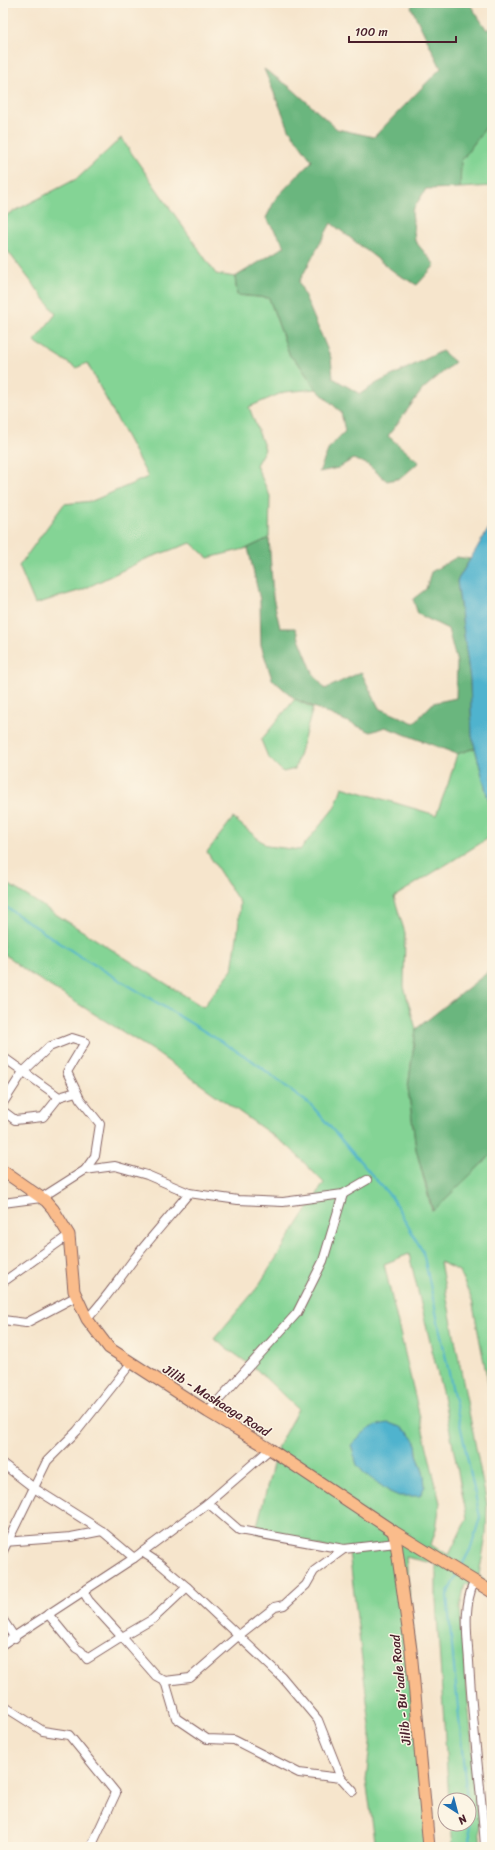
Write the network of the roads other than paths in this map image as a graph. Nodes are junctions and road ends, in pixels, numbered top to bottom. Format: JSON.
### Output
{"nodes":[{"id":1,"x":3,"y":1057,"type":"edge"},
{"id":2,"x":23,"y":1072,"type":"junction"},
{"id":3,"x":76,"y":1092,"type":"junction"},
{"id":4,"x":59,"y":1097,"type":"junction"},
{"id":5,"x":3,"y":1103,"type":"edge"},
{"id":6,"x":3,"y":1111,"type":"edge"},
{"id":7,"x":85,"y":1170,"type":"junction"},
{"id":8,"x":3,"y":1171,"type":"edge"},
{"id":9,"x":367,"y":1180,"type":"dead end"},
{"id":10,"x":189,"y":1193,"type":"junction"},
{"id":11,"x":343,"y":1194,"type":"junction"},
{"id":12,"x":41,"y":1198,"type":"junction"},
{"id":13,"x":3,"y":1203,"type":"edge"},
{"id":14,"x":69,"y":1234,"type":"junction"},
{"id":15,"x":3,"y":1278,"type":"edge"},
{"id":16,"x":76,"y":1296,"type":"junction"},
{"id":17,"x":87,"y":1319,"type":"junction"},
{"id":18,"x":3,"y":1320,"type":"edge"},
{"id":19,"x":132,"y":1362,"type":"junction"},
{"id":20,"x":208,"y":1412,"type":"junction"},
{"id":21,"x":270,"y":1449,"type":"junction"},
{"id":22,"x":3,"y":1464,"type":"edge"},
{"id":23,"x":34,"y":1488,"type":"junction"},
{"id":24,"x":208,"y":1503,"type":"junction"},
{"id":25,"x":393,"y":1530,"type":"junction"},
{"id":26,"x":102,"y":1531,"type":"junction"},
{"id":27,"x":6,"y":1542,"type":"edge"},
{"id":28,"x":396,"y":1543,"type":"junction"},
{"id":29,"x":344,"y":1549,"type":"junction"},
{"id":30,"x":3,"y":1551,"type":"edge"},
{"id":31,"x":142,"y":1552,"type":"junction"},
{"id":32,"x":134,"y":1558,"type":"junction"},
{"id":33,"x":470,"y":1579,"type":"junction"},
{"id":34,"x":188,"y":1586,"type":"junction"},
{"id":35,"x":83,"y":1592,"type":"junction"},
{"id":36,"x":492,"y":1592,"type":"edge"},
{"id":37,"x":48,"y":1614,"type":"junction"},
{"id":38,"x":3,"y":1620,"type":"edge"},
{"id":39,"x":238,"y":1636,"type":"junction"},
{"id":40,"x":122,"y":1637,"type":"junction"},
{"id":41,"x":15,"y":1638,"type":"junction"},
{"id":42,"x":3,"y":1644,"type":"edge"},
{"id":43,"x":165,"y":1681,"type":"junction"},
{"id":44,"x":3,"y":1703,"type":"edge"},
{"id":45,"x":341,"y":1778,"type":"junction"},
{"id":46,"x":353,"y":1790,"type":"dead end"},
{"id":47,"x":91,"y":1847,"type":"edge"},
{"id":48,"x":429,"y":1847,"type":"edge"},
{"id":49,"x":485,"y":1847,"type":"edge"}],
"edges":[{"from":1,"to":2,"type":"street"},
{"from":2,"to":3,"type":"street"},
{"from":2,"to":4,"type":"street"},
{"from":2,"to":5,"type":"street"},
{"from":3,"to":4,"type":"street"},
{"from":3,"to":7,"type":"street"},
{"from":4,"to":6,"type":"street"},
{"from":7,"to":10,"type":"street"},
{"from":7,"to":12,"type":"street"},
{"from":8,"to":12,"type":"main road","name":"Jilib - Mashaaga Road"},
{"from":9,"to":11,"type":"street"},
{"from":10,"to":11,"type":"street"},
{"from":10,"to":17,"type":"street"},
{"from":11,"to":20,"type":"street"},
{"from":12,"to":13,"type":"street"},
{"from":12,"to":14,"type":"main road","name":"Jilib - Mashaaga Road"},
{"from":14,"to":15,"type":"street"},
{"from":14,"to":16,"type":"main road","name":"Jilib - Mashaaga Road"},
{"from":16,"to":17,"type":"main road","name":"Jilib - Mashaaga Road"},
{"from":16,"to":18,"type":"street"},
{"from":17,"to":19,"type":"main road","name":"Jilib - Mashaaga Road"},
{"from":19,"to":20,"type":"main road","name":"Jilib - Mashaaga Road"},
{"from":19,"to":23,"type":"street"},
{"from":20,"to":21,"type":"main road","name":"Jilib - Mashaaga Road"},
{"from":21,"to":24,"type":"street"},
{"from":21,"to":25,"type":"main road","name":"Jilib - Mashaaga Road"},
{"from":22,"to":23,"type":"street"},
{"from":23,"to":26,"type":"street"},
{"from":23,"to":27,"type":"street"},
{"from":24,"to":29,"type":"street"},
{"from":24,"to":31,"type":"street"},
{"from":25,"to":28,"type":"main road","name":"Jilib - Bu'aale Road"},
{"from":25,"to":33,"type":"main road","name":"Jilib - Mashaaga Road"},
{"from":26,"to":27,"type":"street"},
{"from":26,"to":32,"type":"street"},
{"from":27,"to":30,"type":"street"},
{"from":28,"to":29,"type":"street"},
{"from":28,"to":48,"type":"main road","name":"Jilib - Bu'aale Road"},
{"from":29,"to":39,"type":"street"},
{"from":31,"to":32,"type":"street"},
{"from":31,"to":34,"type":"street"},
{"from":32,"to":35,"type":"street"},
{"from":33,"to":36,"type":"main road","name":"Jilib - Mashaaga Road"},
{"from":33,"to":49,"type":"street"},
{"from":34,"to":39,"type":"street"},
{"from":34,"to":40,"type":"street"},
{"from":35,"to":37,"type":"street"},
{"from":35,"to":40,"type":"street"},
{"from":37,"to":40,"type":"street"},
{"from":37,"to":41,"type":"street"},
{"from":38,"to":41,"type":"street"},
{"from":39,"to":43,"type":"street"},
{"from":39,"to":45,"type":"street"},
{"from":40,"to":43,"type":"street"},
{"from":41,"to":42,"type":"street"},
{"from":43,"to":45,"type":"street"},
{"from":44,"to":47,"type":"street"},
{"from":45,"to":46,"type":"street"}]}
